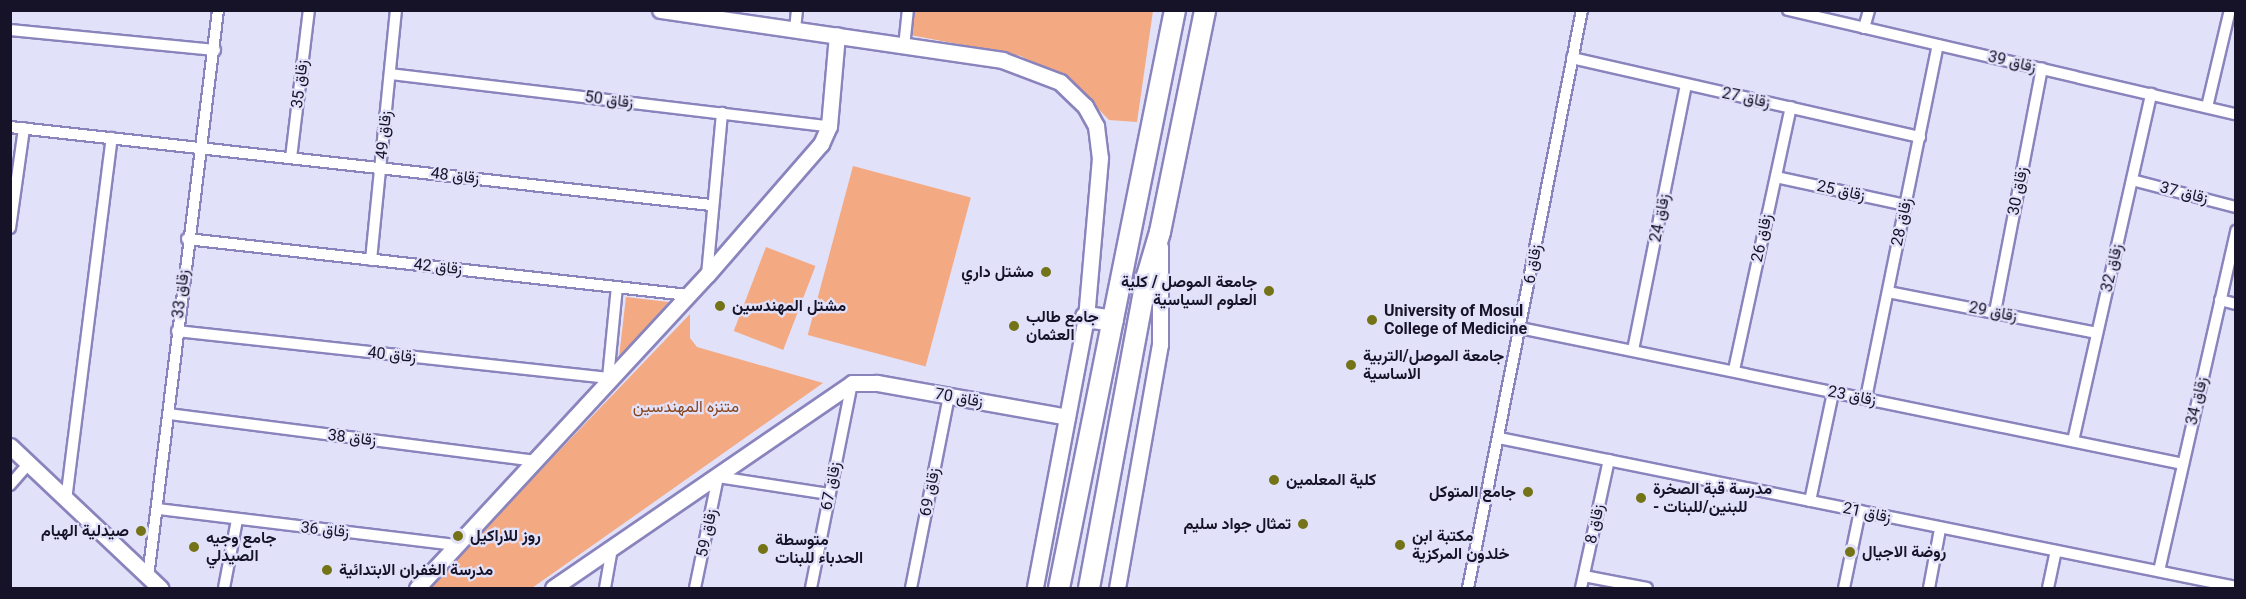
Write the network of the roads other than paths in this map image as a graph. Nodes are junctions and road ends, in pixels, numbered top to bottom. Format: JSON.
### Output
{"nodes":[{"id":1,"x":218,"y":10,"type":"edge"},
{"id":2,"x":309,"y":10,"type":"edge"},
{"id":3,"x":396,"y":10,"type":"edge"},
{"id":4,"x":660,"y":10,"type":"edge"},
{"id":5,"x":797,"y":10,"type":"edge"},
{"id":6,"x":908,"y":10,"type":"edge"},
{"id":7,"x":1165,"y":10,"type":"edge"},
{"id":8,"x":1175,"y":10,"type":"edge"},
{"id":9,"x":1205,"y":10,"type":"edge"},
{"id":10,"x":1215,"y":10,"type":"edge"},
{"id":11,"x":1582,"y":10,"type":"edge"},
{"id":12,"x":1788,"y":10,"type":"edge"},
{"id":13,"x":1869,"y":10,"type":"edge"},
{"id":14,"x":2230,"y":10,"type":"edge"},
{"id":15,"x":715,"y":14,"type":"edge"},
{"id":16,"x":1864,"y":28,"type":"junction"},
{"id":17,"x":795,"y":29,"type":"junction"},
{"id":18,"x":10,"y":30,"type":"edge"},
{"id":19,"x":837,"y":35,"type":"junction"},
{"id":20,"x":1938,"y":45,"type":"junction"},
{"id":21,"x":904,"y":47,"type":"junction"},
{"id":22,"x":214,"y":50,"type":"junction"},
{"id":23,"x":1572,"y":58,"type":"junction"},
{"id":24,"x":2042,"y":69,"type":"junction"},
{"id":25,"x":390,"y":74,"type":"junction"},
{"id":26,"x":1686,"y":85,"type":"junction"},
{"id":27,"x":1190,"y":91,"type":"junction"},
{"id":28,"x":2151,"y":94,"type":"junction"},
{"id":29,"x":1158,"y":96,"type":"junction"},
{"id":30,"x":1791,"y":107,"type":"junction"},
{"id":31,"x":2207,"y":107,"type":"junction"},
{"id":32,"x":722,"y":113,"type":"junction"},
{"id":33,"x":2235,"y":114,"type":"edge"},
{"id":34,"x":829,"y":126,"type":"junction"},
{"id":35,"x":10,"y":127,"type":"edge"},
{"id":36,"x":24,"y":128,"type":"junction"},
{"id":37,"x":1920,"y":137,"type":"junction"},
{"id":38,"x":112,"y":138,"type":"junction"},
{"id":39,"x":199,"y":147,"type":"junction"},
{"id":40,"x":291,"y":158,"type":"junction"},
{"id":41,"x":381,"y":167,"type":"junction"},
{"id":42,"x":1776,"y":177,"type":"junction"},
{"id":43,"x":2132,"y":180,"type":"junction"},
{"id":44,"x":711,"y":205,"type":"junction"},
{"id":45,"x":1906,"y":205,"type":"junction"},
{"id":46,"x":2235,"y":207,"type":"edge"},
{"id":47,"x":10,"y":228,"type":"edge"},
{"id":48,"x":2235,"y":231,"type":"edge"},
{"id":49,"x":1160,"y":232,"type":"junction"},
{"id":50,"x":188,"y":239,"type":"junction"},
{"id":51,"x":371,"y":260,"type":"junction"},
{"id":52,"x":706,"y":275,"type":"junction"},
{"id":53,"x":617,"y":287,"type":"junction"},
{"id":54,"x":1888,"y":292,"type":"junction"},
{"id":55,"x":688,"y":295,"type":"junction"},
{"id":56,"x":2220,"y":300,"type":"junction"},
{"id":57,"x":2235,"y":304,"type":"edge"},
{"id":58,"x":1995,"y":312,"type":"junction"},
{"id":59,"x":1086,"y":317,"type":"junction"},
{"id":60,"x":1113,"y":321,"type":"junction"},
{"id":61,"x":1520,"y":328,"type":"junction"},
{"id":62,"x":177,"y":331,"type":"junction"},
{"id":63,"x":2097,"y":333,"type":"junction"},
{"id":64,"x":1633,"y":350,"type":"junction"},
{"id":65,"x":1734,"y":370,"type":"junction"},
{"id":66,"x":608,"y":378,"type":"junction"},
{"id":67,"x":852,"y":383,"type":"junction"},
{"id":68,"x":1833,"y":393,"type":"junction"},
{"id":69,"x":949,"y":396,"type":"junction"},
{"id":70,"x":1866,"y":398,"type":"junction"},
{"id":71,"x":168,"y":414,"type":"junction"},
{"id":72,"x":1067,"y":417,"type":"junction"},
{"id":73,"x":1499,"y":438,"type":"junction"},
{"id":74,"x":2073,"y":441,"type":"junction"},
{"id":75,"x":10,"y":446,"type":"edge"},
{"id":76,"x":1610,"y":460,"type":"junction"},
{"id":77,"x":535,"y":461,"type":"junction"},
{"id":78,"x":29,"y":463,"type":"junction"},
{"id":79,"x":2183,"y":464,"type":"junction"},
{"id":80,"x":718,"y":477,"type":"junction"},
{"id":81,"x":10,"y":485,"type":"edge"},
{"id":82,"x":829,"y":494,"type":"junction"},
{"id":83,"x":66,"y":500,"type":"junction"},
{"id":84,"x":1810,"y":501,"type":"junction"},
{"id":85,"x":158,"y":509,"type":"junction"},
{"id":86,"x":1860,"y":511,"type":"junction"},
{"id":87,"x":237,"y":520,"type":"junction"},
{"id":88,"x":1940,"y":529,"type":"junction"},
{"id":89,"x":457,"y":545,"type":"junction"},
{"id":90,"x":612,"y":549,"type":"junction"},
{"id":91,"x":2056,"y":551,"type":"junction"},
{"id":92,"x":2159,"y":572,"type":"junction"},
{"id":93,"x":1584,"y":576,"type":"junction"},
{"id":94,"x":148,"y":577,"type":"junction"},
{"id":95,"x":2235,"y":587,"type":"edge"},
{"id":96,"x":159,"y":588,"type":"edge"},
{"id":97,"x":224,"y":588,"type":"edge"},
{"id":98,"x":417,"y":588,"type":"edge"},
{"id":99,"x":553,"y":588,"type":"edge"},
{"id":100,"x":605,"y":588,"type":"edge"},
{"id":101,"x":696,"y":588,"type":"edge"},
{"id":102,"x":811,"y":588,"type":"edge"},
{"id":103,"x":912,"y":588,"type":"edge"},
{"id":104,"x":1035,"y":588,"type":"edge"},
{"id":105,"x":1059,"y":588,"type":"edge"},
{"id":106,"x":1089,"y":588,"type":"edge"},
{"id":107,"x":1116,"y":588,"type":"edge"},
{"id":108,"x":1468,"y":588,"type":"edge"},
{"id":109,"x":1581,"y":588,"type":"edge"},
{"id":110,"x":1647,"y":588,"type":"edge"},
{"id":111,"x":1844,"y":588,"type":"edge"},
{"id":112,"x":1929,"y":588,"type":"edge"},
{"id":113,"x":2048,"y":588,"type":"edge"}],
"edges":[{"from":1,"to":22,"type":"street","name":"زقاق 33"},
{"from":2,"to":40,"type":"street","name":"زقاق 35"},
{"from":3,"to":25,"type":"street","name":"زقاق 49"},
{"from":4,"to":15,"type":"street"},
{"from":5,"to":17,"type":"street"},
{"from":6,"to":21,"type":"street"},
{"from":7,"to":29,"type":"highway"},
{"from":8,"to":29,"type":"highway"},
{"from":9,"to":27,"type":"highway"},
{"from":10,"to":27,"type":"highway"},
{"from":11,"to":23,"type":"street","name":"زقاق 6"},
{"from":12,"to":16,"type":"street","name":"زقاق 39"},
{"from":13,"to":16,"type":"street"},
{"from":14,"to":31,"type":"street"},
{"from":15,"to":17,"type":"street"},
{"from":16,"to":20,"type":"street","name":"زقاق 39"},
{"from":17,"to":19,"type":"street"},
{"from":18,"to":22,"type":"street"},
{"from":19,"to":21,"type":"street"},
{"from":19,"to":34,"type":"street"},
{"from":20,"to":24,"type":"street","name":"زقاق 39"},
{"from":20,"to":37,"type":"street","name":"زقاق 28"},
{"from":21,"to":59,"type":"street"},
{"from":22,"to":39,"type":"street","name":"زقاق 33"},
{"from":23,"to":26,"type":"street","name":"زقاق 27"},
{"from":23,"to":61,"type":"street","name":"زقاق 6"},
{"from":24,"to":28,"type":"street","name":"زقاق 39"},
{"from":24,"to":58,"type":"street","name":"زقاق 30"},
{"from":25,"to":32,"type":"street","name":"زقاق 50"},
{"from":25,"to":41,"type":"street","name":"زقاق 49"},
{"from":26,"to":30,"type":"street","name":"زقاق 27"},
{"from":26,"to":64,"type":"street","name":"زقاق 24"},
{"from":27,"to":49,"type":"highway"},
{"from":28,"to":31,"type":"street","name":"زقاق 39"},
{"from":28,"to":43,"type":"street","name":"زقاق 32"},
{"from":29,"to":60,"type":"highway"},
{"from":30,"to":37,"type":"street","name":"زقاق 27"},
{"from":30,"to":42,"type":"street","name":"زقاق 26"},
{"from":31,"to":33,"type":"street","name":"زقاق 39"},
{"from":32,"to":34,"type":"street","name":"زقاق 50"},
{"from":32,"to":44,"type":"street"},
{"from":34,"to":52,"type":"street"},
{"from":35,"to":36,"type":"street","name":"زقاق 48"},
{"from":36,"to":38,"type":"street","name":"زقاق 48"},
{"from":36,"to":47,"type":"street"},
{"from":37,"to":45,"type":"street","name":"زقاق 28"},
{"from":38,"to":39,"type":"street","name":"زقاق 48"},
{"from":38,"to":83,"type":"street"},
{"from":39,"to":40,"type":"street","name":"زقاق 48"},
{"from":39,"to":50,"type":"street","name":"زقاق 33"},
{"from":40,"to":41,"type":"street","name":"زقاق 48"},
{"from":41,"to":44,"type":"street","name":"زقاق 48"},
{"from":41,"to":51,"type":"street","name":"زقاق 49"},
{"from":42,"to":45,"type":"street","name":"زقاق 25"},
{"from":42,"to":65,"type":"street","name":"زقاق 26"},
{"from":43,"to":46,"type":"street","name":"زقاق 37"},
{"from":43,"to":63,"type":"street","name":"زقاق 32"},
{"from":44,"to":52,"type":"street"},
{"from":45,"to":54,"type":"street","name":"زقاق 28"},
{"from":48,"to":56,"type":"street","name":"زقاق 34"},
{"from":49,"to":106,"type":"highway"},
{"from":49,"to":107,"type":"street"},
{"from":50,"to":51,"type":"street","name":"زقاق 42"},
{"from":50,"to":62,"type":"street","name":"زقاق 33"},
{"from":51,"to":53,"type":"street","name":"زقاق 42"},
{"from":52,"to":55,"type":"street"},
{"from":53,"to":55,"type":"street","name":"زقاق 42"},
{"from":53,"to":66,"type":"street"},
{"from":54,"to":58,"type":"street","name":"زقاق 29"},
{"from":54,"to":70,"type":"street","name":"زقاق 28"},
{"from":55,"to":66,"type":"street"},
{"from":56,"to":57,"type":"street"},
{"from":56,"to":79,"type":"street","name":"زقاق 34"},
{"from":58,"to":63,"type":"street","name":"زقاق 29"},
{"from":59,"to":60,"type":"highway"},
{"from":59,"to":72,"type":"street"},
{"from":60,"to":105,"type":"highway"},
{"from":61,"to":64,"type":"street","name":"زقاق 23"},
{"from":61,"to":73,"type":"street","name":"زقاق 6"},
{"from":62,"to":66,"type":"street","name":"زقاق 40"},
{"from":62,"to":71,"type":"street","name":"زقاق 33"},
{"from":63,"to":74,"type":"street","name":"زقاق 32"},
{"from":64,"to":65,"type":"street","name":"زقاق 23"},
{"from":65,"to":68,"type":"street","name":"زقاق 23"},
{"from":66,"to":77,"type":"street"},
{"from":67,"to":69,"type":"street","name":"زقاق 70"},
{"from":67,"to":80,"type":"street"},
{"from":67,"to":82,"type":"street","name":"زقاق 67"},
{"from":68,"to":70,"type":"street","name":"زقاق 23"},
{"from":68,"to":84,"type":"street"},
{"from":69,"to":72,"type":"street","name":"زقاق 70"},
{"from":69,"to":103,"type":"street","name":"زقاق 69"},
{"from":70,"to":74,"type":"street","name":"زقاق 23"},
{"from":71,"to":77,"type":"street","name":"زقاق 38"},
{"from":71,"to":85,"type":"street","name":"زقاق 33"},
{"from":72,"to":104,"type":"street"},
{"from":73,"to":76,"type":"street","name":"زقاق 21"},
{"from":73,"to":108,"type":"street","name":"زقاق 6"},
{"from":74,"to":79,"type":"street","name":"زقاق 23"},
{"from":75,"to":78,"type":"street"},
{"from":76,"to":84,"type":"street","name":"زقاق 21"},
{"from":76,"to":93,"type":"street","name":"زقاق 8"},
{"from":77,"to":89,"type":"street"},
{"from":78,"to":81,"type":"street"},
{"from":78,"to":83,"type":"street"},
{"from":79,"to":92,"type":"street","name":"زقاق 34"},
{"from":80,"to":82,"type":"street"},
{"from":80,"to":90,"type":"street"},
{"from":80,"to":101,"type":"street","name":"زقاق 59"},
{"from":82,"to":102,"type":"street","name":"زقاق 67"},
{"from":83,"to":94,"type":"street"},
{"from":84,"to":86,"type":"street","name":"زقاق 21"},
{"from":85,"to":87,"type":"street","name":"زقاق 36"},
{"from":85,"to":94,"type":"street","name":"زقاق 33"},
{"from":86,"to":88,"type":"street","name":"زقاق 21"},
{"from":86,"to":111,"type":"street"},
{"from":87,"to":89,"type":"street","name":"زقاق 36"},
{"from":87,"to":97,"type":"street"},
{"from":88,"to":91,"type":"street","name":"زقاق 21"},
{"from":88,"to":112,"type":"street"},
{"from":89,"to":98,"type":"street"},
{"from":90,"to":99,"type":"street"},
{"from":90,"to":100,"type":"street"},
{"from":91,"to":92,"type":"street","name":"زقاق 21"},
{"from":91,"to":113,"type":"street"},
{"from":92,"to":95,"type":"street","name":"زقاق 21"},
{"from":93,"to":109,"type":"street","name":"زقاق 8"},
{"from":93,"to":110,"type":"street"},
{"from":94,"to":96,"type":"street"}]}
